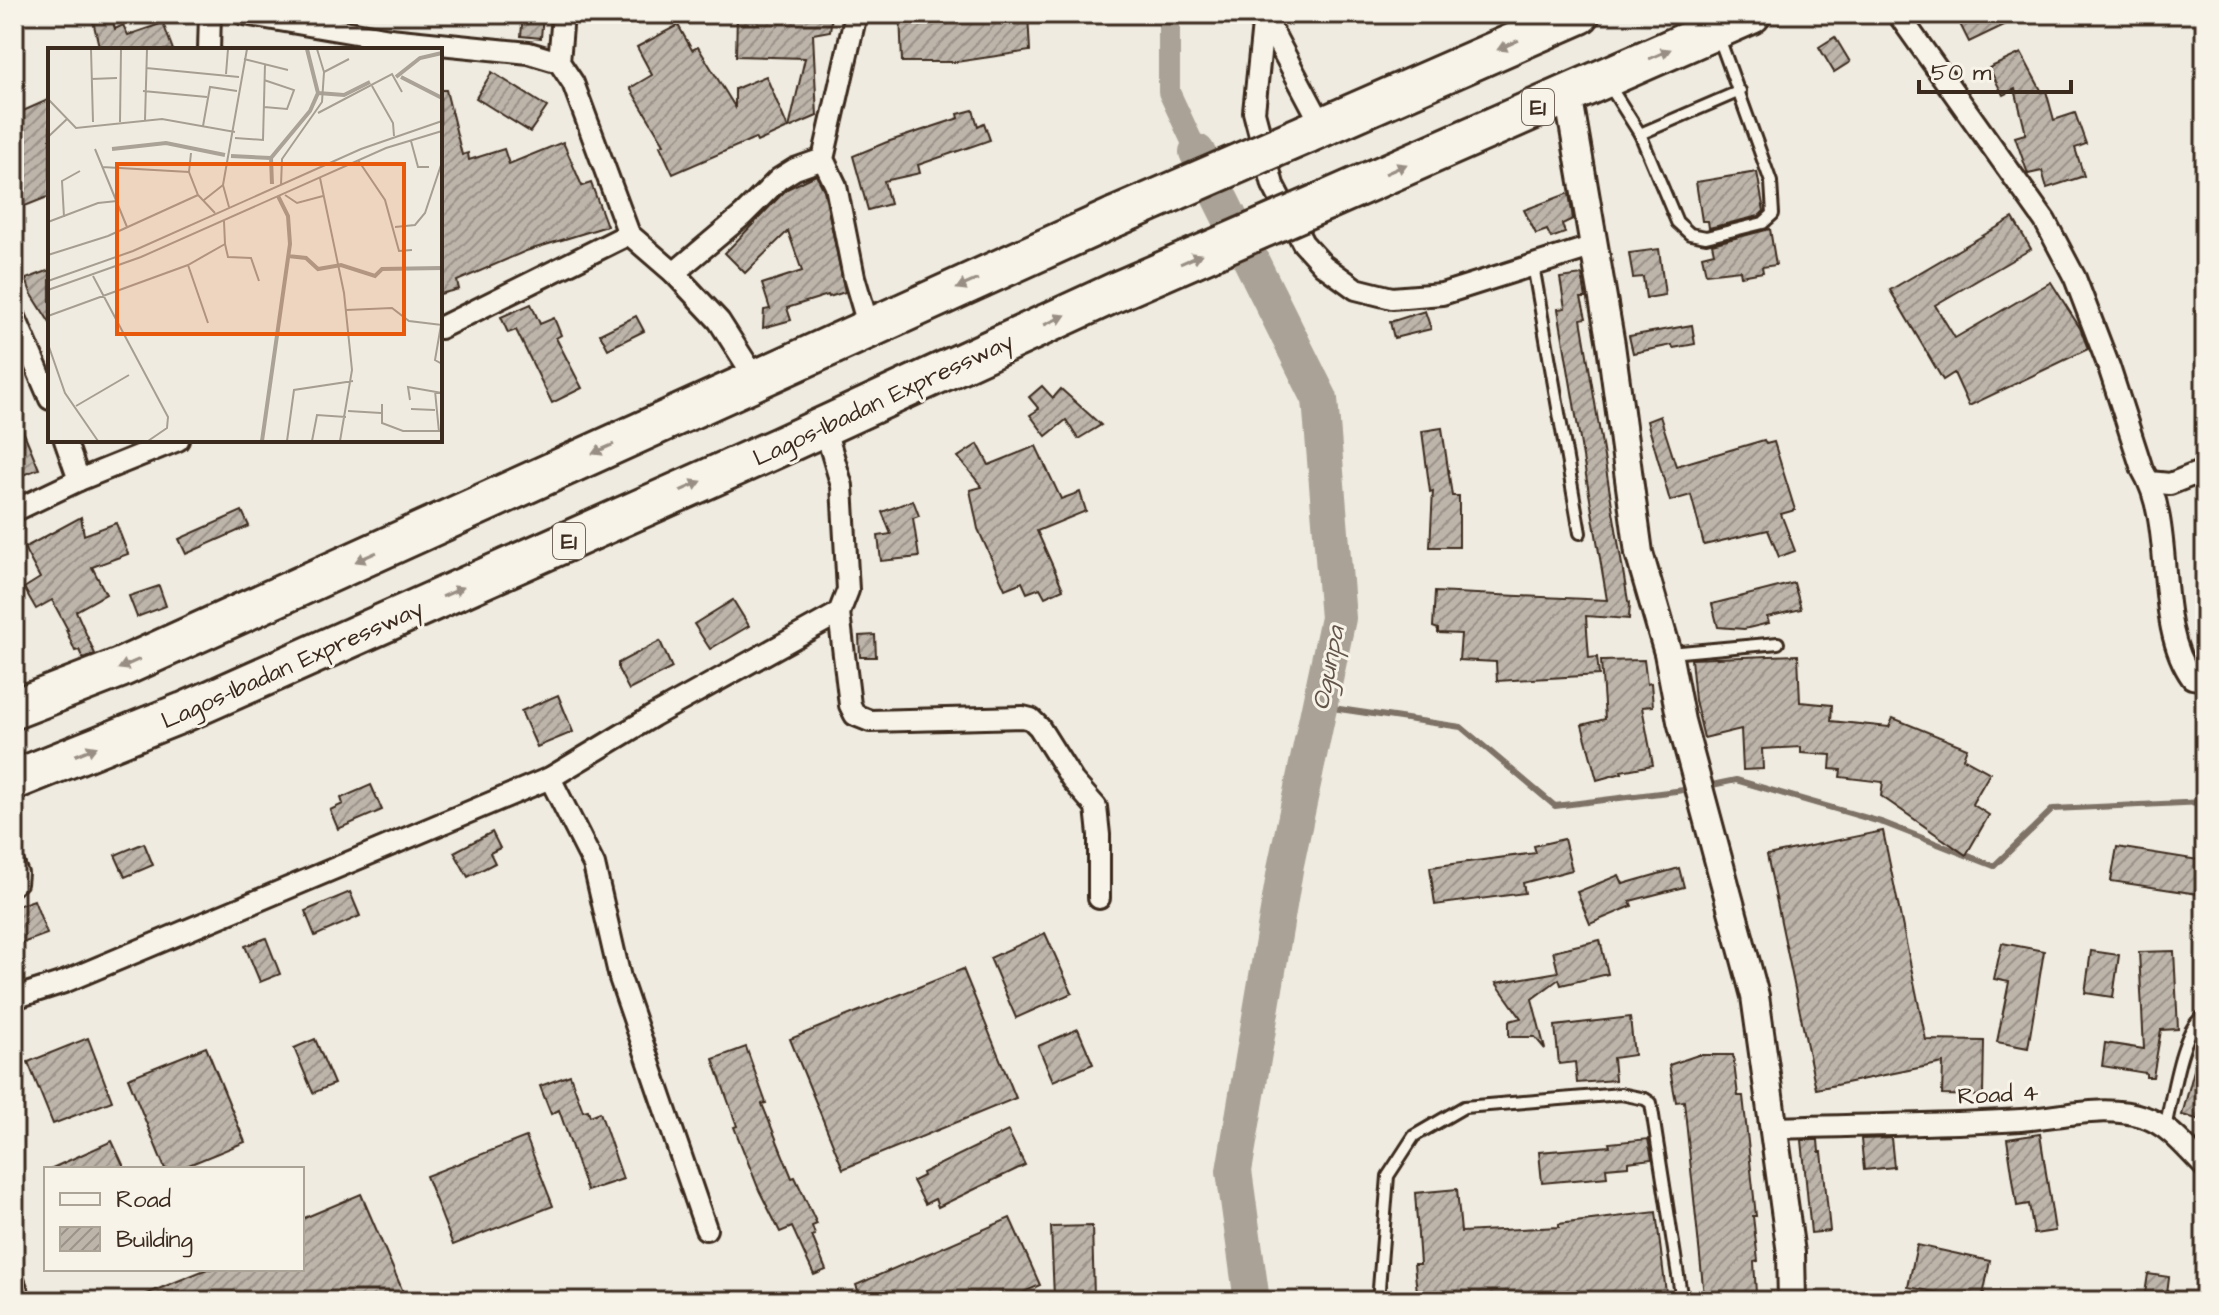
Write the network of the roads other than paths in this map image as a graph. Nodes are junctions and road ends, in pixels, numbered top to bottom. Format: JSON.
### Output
{"nodes":[{"id":1,"x":210,"y":14,"type":"edge"},
{"id":2,"x":244,"y":14,"type":"edge"},
{"id":3,"x":563,"y":14,"type":"edge"},
{"id":4,"x":856,"y":14,"type":"edge"},
{"id":5,"x":1266,"y":14,"type":"edge"},
{"id":6,"x":1580,"y":14,"type":"edge"},
{"id":7,"x":1751,"y":14,"type":"edge"},
{"id":8,"x":1898,"y":14,"type":"edge"},
{"id":9,"x":1716,"y":30,"type":"junction"},
{"id":10,"x":209,"y":48,"type":"edge"},
{"id":11,"x":559,"y":62,"type":"junction"},
{"id":12,"x":1604,"y":79,"type":"junction"},
{"id":13,"x":1740,"y":91,"type":"junction"},
{"id":14,"x":1568,"y":94,"type":"junction"},
{"id":15,"x":1314,"y":131,"type":"junction"},
{"id":16,"x":1640,"y":134,"type":"junction"},
{"id":17,"x":823,"y":159,"type":"junction"},
{"id":18,"x":629,"y":234,"type":"junction"},
{"id":19,"x":1594,"y":246,"type":"junction"},
{"id":20,"x":1533,"y":265,"type":"junction"},
{"id":21,"x":674,"y":273,"type":"junction"},
{"id":22,"x":14,"y":315,"type":"edge"},
{"id":23,"x":442,"y":327,"type":"edge"},
{"id":24,"x":869,"y":328,"type":"junction"},
{"id":25,"x":756,"y":379,"type":"junction"},
{"id":26,"x":48,"y":394,"type":"edge"},
{"id":27,"x":824,"y":426,"type":"junction"},
{"id":28,"x":66,"y":442,"type":"edge"},
{"id":29,"x":173,"y":442,"type":"edge"},
{"id":30,"x":2205,"y":470,"type":"edge"},
{"id":31,"x":79,"y":480,"type":"junction"},
{"id":32,"x":2149,"y":482,"type":"junction"},
{"id":33,"x":14,"y":511,"type":"edge"},
{"id":34,"x":1580,"y":533,"type":"dead end"},
{"id":35,"x":839,"y":613,"type":"junction"},
{"id":36,"x":1778,"y":643,"type":"dead end"},
{"id":37,"x":1668,"y":653,"type":"junction"},
{"id":38,"x":2205,"y":680,"type":"edge"},
{"id":39,"x":14,"y":709,"type":"edge"},
{"id":40,"x":550,"y":778,"type":"junction"},
{"id":41,"x":14,"y":780,"type":"edge"},
{"id":42,"x":14,"y":852,"type":"edge"},
{"id":43,"x":14,"y":890,"type":"edge"},
{"id":44,"x":1099,"y":898,"type":"dead end"},
{"id":45,"x":14,"y":998,"type":"edge"},
{"id":46,"x":2205,"y":1016,"type":"edge"},
{"id":47,"x":1775,"y":1128,"type":"junction"},
{"id":48,"x":2165,"y":1128,"type":"junction"},
{"id":49,"x":2205,"y":1167,"type":"edge"},
{"id":50,"x":706,"y":1229,"type":"dead end"},
{"id":51,"x":14,"y":1283,"type":"edge"},
{"id":52,"x":21,"y":1301,"type":"edge"},
{"id":53,"x":1378,"y":1301,"type":"edge"},
{"id":54,"x":1682,"y":1301,"type":"edge"},
{"id":55,"x":1792,"y":1301,"type":"edge"}],
"edges":[{"from":1,"to":10,"type":"street"},
{"from":2,"to":11,"type":"street"},
{"from":3,"to":11,"type":"street"},
{"from":4,"to":17,"type":"street"},
{"from":5,"to":15,"type":"street"},
{"from":5,"to":20,"type":"street"},
{"from":6,"to":15,"type":"highway","one_way":true},
{"from":7,"to":9,"type":"highway","name":"Lagos-Ibadan Expressway","number":"E1"},
{"from":8,"to":32,"type":"street"},
{"from":12,"to":9,"type":"highway","name":"Lagos-Ibadan Expressway","number":"E1","one_way":true},
{"from":9,"to":13,"type":"lane"},
{"from":11,"to":18,"type":"street"},
{"from":12,"to":14,"type":"highway","name":"Lagos-Ibadan Expressway","number":"E1"},
{"from":12,"to":16,"type":"lane"},
{"from":13,"to":16,"type":"lane"},
{"from":13,"to":16,"type":"lane"},
{"from":14,"to":19,"type":"street"},
{"from":27,"to":14,"type":"highway","name":"Lagos-Ibadan Expressway","number":"E1","one_way":true,"bridge":true},
{"from":15,"to":24,"type":"highway","one_way":true,"bridge":true},
{"from":17,"to":21,"type":"street"},
{"from":17,"to":24,"type":"street"},
{"from":18,"to":21,"type":"street"},
{"from":18,"to":23,"type":"street"},
{"from":19,"to":20,"type":"street"},
{"from":19,"to":37,"type":"street"},
{"from":20,"to":34,"type":"lane"},
{"from":21,"to":25,"type":"street"},
{"from":22,"to":26,"type":"street"},
{"from":24,"to":25,"type":"highway"},
{"from":25,"to":39,"type":"highway","one_way":true},
{"from":27,"to":35,"type":"street"},
{"from":41,"to":27,"type":"highway","name":"Lagos-Ibadan Expressway","number":"E1","one_way":true},
{"from":28,"to":31,"type":"street"},
{"from":29,"to":31,"type":"street"},
{"from":30,"to":32,"type":"street"},
{"from":31,"to":33,"type":"street"},
{"from":32,"to":38,"type":"street"},
{"from":35,"to":40,"type":"street"},
{"from":35,"to":44,"type":"street"},
{"from":36,"to":37,"type":"lane"},
{"from":37,"to":47,"type":"street"},
{"from":40,"to":45,"type":"street"},
{"from":40,"to":50,"type":"street"},
{"from":42,"to":43,"type":"lane"},
{"from":46,"to":48,"type":"lane"},
{"from":47,"to":48,"type":"street","name":"Road 4"},
{"from":47,"to":55,"type":"street"},
{"from":48,"to":49,"type":"street","name":"Road 4"},
{"from":51,"to":52,"type":"street"},
{"from":53,"to":54,"type":"lane"}]}
